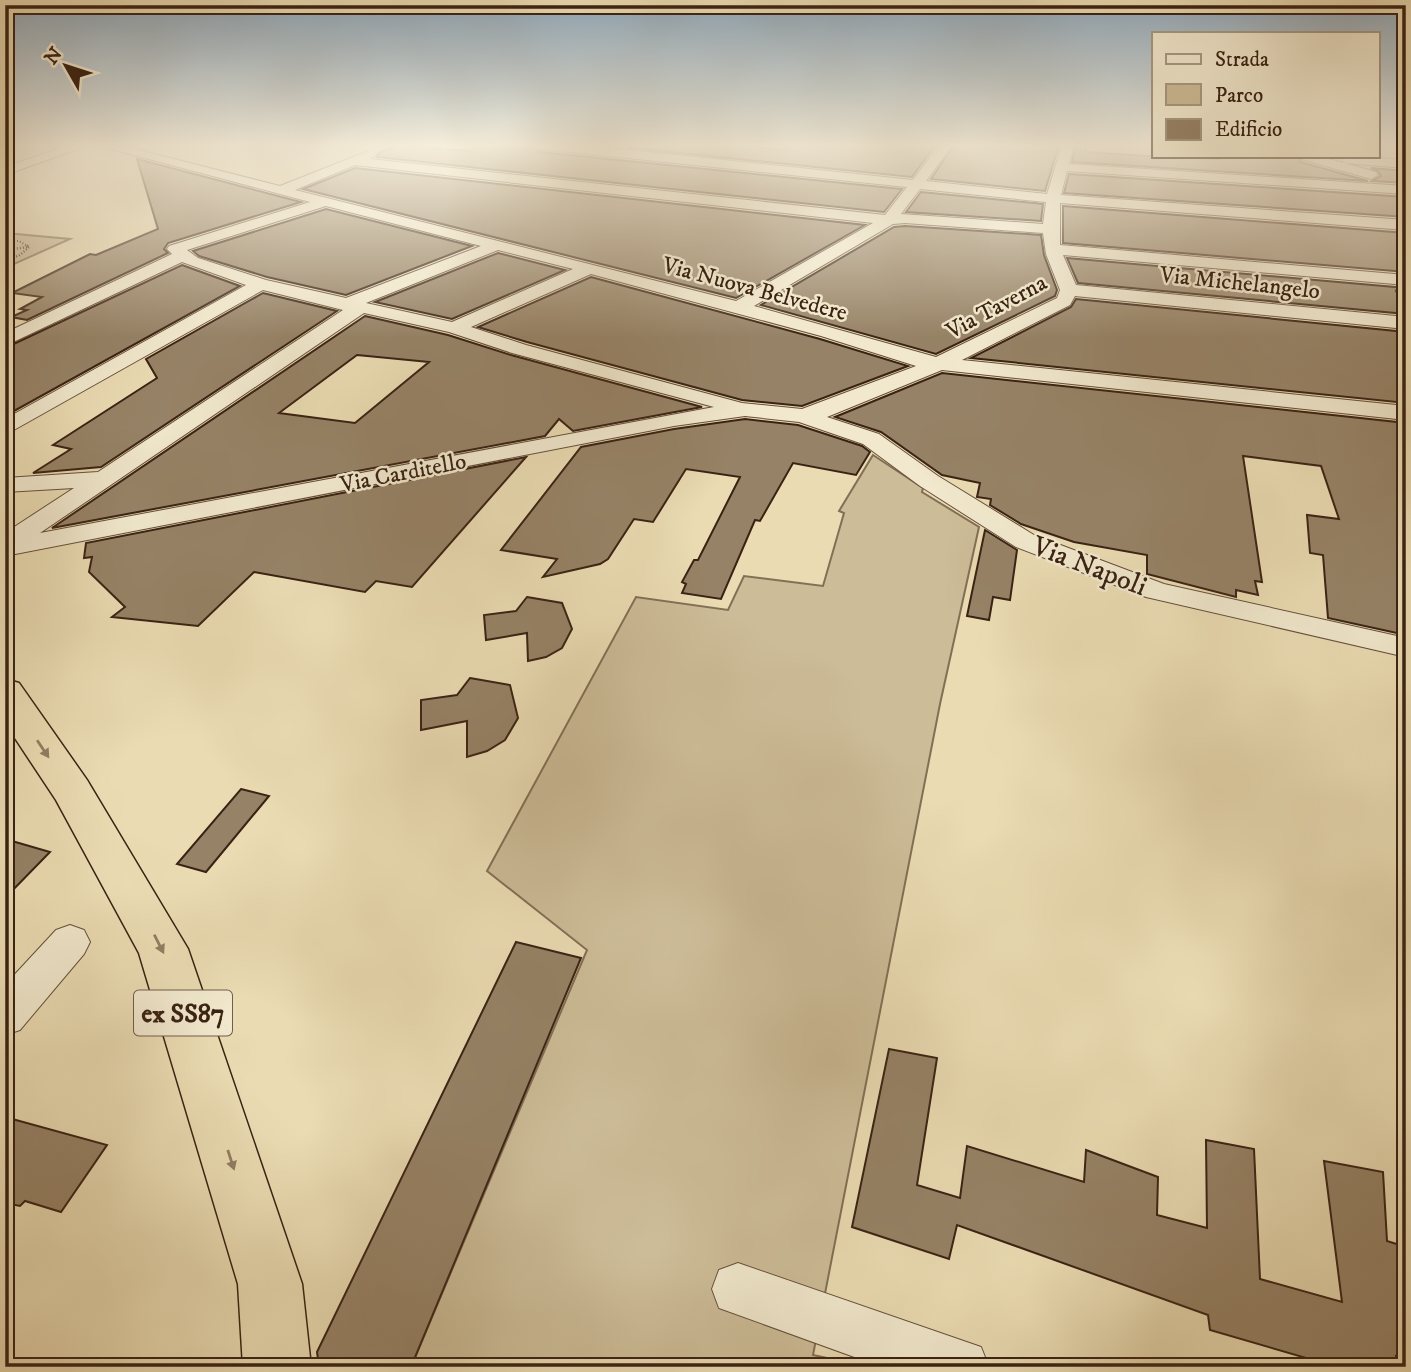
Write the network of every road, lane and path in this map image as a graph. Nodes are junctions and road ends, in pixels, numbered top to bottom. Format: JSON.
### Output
{"nodes":[{"id":1,"x":302,"y":209,"type":"edge"},
{"id":2,"x":352,"y":209,"type":"edge"},
{"id":3,"x":787,"y":209,"type":"edge"},
{"id":4,"x":898,"y":209,"type":"edge"},
{"id":5,"x":1053,"y":209,"type":"edge"},
{"id":6,"x":1190,"y":209,"type":"edge"},
{"id":7,"x":890,"y":220,"type":"junction"},
{"id":8,"x":1406,"y":225,"type":"edge"},
{"id":9,"x":1050,"y":229,"type":"junction"},
{"id":10,"x":6,"y":240,"type":"edge"},
{"id":11,"x":497,"y":245,"type":"junction"},
{"id":12,"x":29,"y":246,"type":"junction"},
{"id":13,"x":1053,"y":249,"type":"junction"},
{"id":14,"x":5,"y":250,"type":"edge"},
{"id":15,"x":181,"y":256,"type":"junction"},
{"id":16,"x":5,"y":261,"type":"edge"},
{"id":17,"x":588,"y":269,"type":"junction"},
{"id":18,"x":1403,"y":283,"type":"edge"},
{"id":19,"x":261,"y":284,"type":"junction"},
{"id":20,"x":1069,"y":290,"type":"junction"},
{"id":21,"x":351,"y":306,"type":"junction"},
{"id":22,"x":738,"y":308,"type":"junction"},
{"id":23,"x":1406,"y":323,"type":"edge"},
{"id":24,"x":454,"y":328,"type":"junction"},
{"id":25,"x":5,"y":340,"type":"edge"},
{"id":26,"x":937,"y":365,"type":"junction"},
{"id":27,"x":745,"y":409,"type":"junction"},
{"id":28,"x":1406,"y":413,"type":"edge"},
{"id":29,"x":802,"y":416,"type":"junction"},
{"id":30,"x":5,"y":428,"type":"edge"},
{"id":31,"x":105,"y":478,"type":"junction"},
{"id":32,"x":5,"y":485,"type":"edge"},
{"id":33,"x":5,"y":547,"type":"edge"},
{"id":34,"x":1406,"y":648,"type":"edge"},
{"id":35,"x":5,"y":692,"type":"edge"},
{"id":36,"x":71,"y":942,"type":"dead end"},
{"id":37,"x":5,"y":1016,"type":"edge"},
{"id":38,"x":738,"y":1289,"type":"dead end"},
{"id":39,"x":277,"y":1367,"type":"edge"},
{"id":40,"x":961,"y":1367,"type":"edge"}],
"edges":[{"from":1,"to":15,"type":"street"},
{"from":2,"to":11,"type":"street","name":"Via Nuova Belvedere"},
{"from":3,"to":7,"type":"street"},
{"from":4,"to":7,"type":"street"},
{"from":5,"to":9,"type":"street","name":"Via Taverna"},
{"from":6,"to":8,"type":"street"},
{"from":7,"to":9,"type":"street"},
{"from":7,"to":22,"type":"street"},
{"from":9,"to":13,"type":"street","name":"Via Taverna"},
{"from":10,"to":12,"type":"path"},
{"from":11,"to":17,"type":"street","name":"Via Nuova Belvedere"},
{"from":11,"to":21,"type":"street"},
{"from":12,"to":14,"type":"path"},
{"from":12,"to":16,"type":"path"},
{"from":13,"to":18,"type":"street"},
{"from":13,"to":20,"type":"street","name":"Via Taverna"},
{"from":15,"to":19,"type":"street"},
{"from":15,"to":25,"type":"street"},
{"from":17,"to":22,"type":"street","name":"Via Nuova Belvedere"},
{"from":17,"to":24,"type":"street"},
{"from":19,"to":21,"type":"street"},
{"from":19,"to":30,"type":"street"},
{"from":20,"to":23,"type":"street","name":"Via Michelangelo"},
{"from":20,"to":26,"type":"street","name":"Via Taverna"},
{"from":21,"to":24,"type":"street"},
{"from":21,"to":31,"type":"street"},
{"from":22,"to":26,"type":"street","name":"Via Nuova Belvedere"},
{"from":24,"to":27,"type":"street"},
{"from":26,"to":28,"type":"street","name":"Via Nuova Belvedere"},
{"from":26,"to":29,"type":"street","name":"Via Taverna"},
{"from":27,"to":29,"type":"street","name":"Via Carditello"},
{"from":27,"to":33,"type":"street","name":"Via Carditello"},
{"from":29,"to":34,"type":"street","name":"Via Napoli"},
{"from":31,"to":32,"type":"street"},
{"from":31,"to":33,"type":"street"},
{"from":35,"to":39,"type":"highway","number":"ex SS87","one_way":true},
{"from":36,"to":37,"type":"street"},
{"from":38,"to":40,"type":"street"}]}
